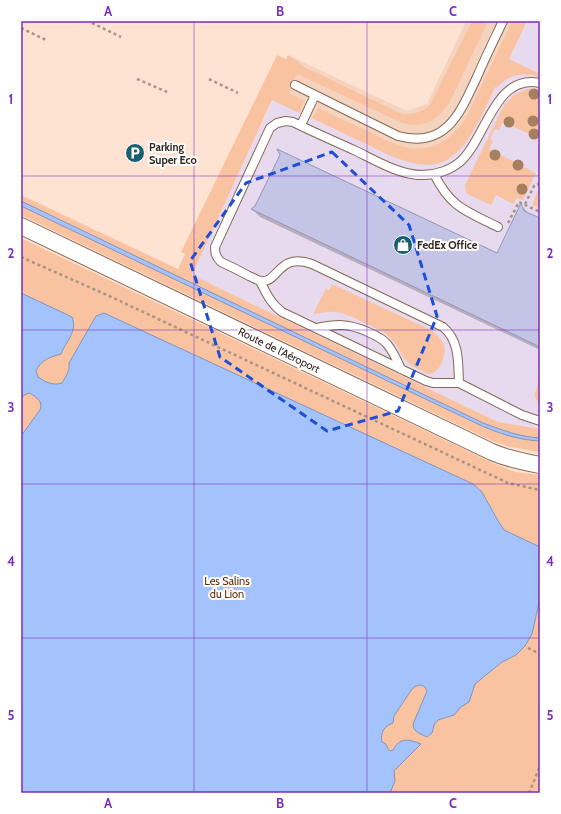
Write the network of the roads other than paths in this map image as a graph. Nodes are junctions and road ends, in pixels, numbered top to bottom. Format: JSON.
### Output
{"nodes":[{"id":1,"x":503,"y":21,"type":"edge"},
{"id":2,"x":540,"y":83,"type":"edge"},
{"id":3,"x":295,"y":85,"type":"dead end"},
{"id":4,"x":315,"y":95,"type":"junction"},
{"id":5,"x":301,"y":125,"type":"junction"},
{"id":6,"x":434,"y":174,"type":"junction"},
{"id":7,"x":21,"y":226,"type":"edge"},
{"id":8,"x":502,"y":227,"type":"road end"},
{"id":9,"x":260,"y":281,"type":"junction"},
{"id":10,"x":316,"y":328,"type":"junction"},
{"id":11,"x":401,"y":369,"type":"junction"},
{"id":12,"x":459,"y":383,"type":"junction"},
{"id":13,"x":540,"y":421,"type":"edge"},
{"id":14,"x":540,"y":464,"type":"edge"}],
"edges":[{"from":1,"to":4,"type":"lane"},
{"from":2,"to":6,"type":"lane"},
{"from":3,"to":4,"type":"lane"},
{"from":4,"to":5,"type":"lane"},
{"from":5,"to":6,"type":"lane"},
{"from":5,"to":9,"type":"lane"},
{"from":6,"to":8,"type":"lane"},
{"from":7,"to":14,"type":"street","name":"Route de l'Aéroport"},
{"from":9,"to":10,"type":"lane"},
{"from":9,"to":12,"type":"lane"},
{"from":10,"to":11,"type":"lane"},
{"from":10,"to":11,"type":"lane"},
{"from":11,"to":12,"type":"lane"},
{"from":12,"to":13,"type":"lane"}]}
